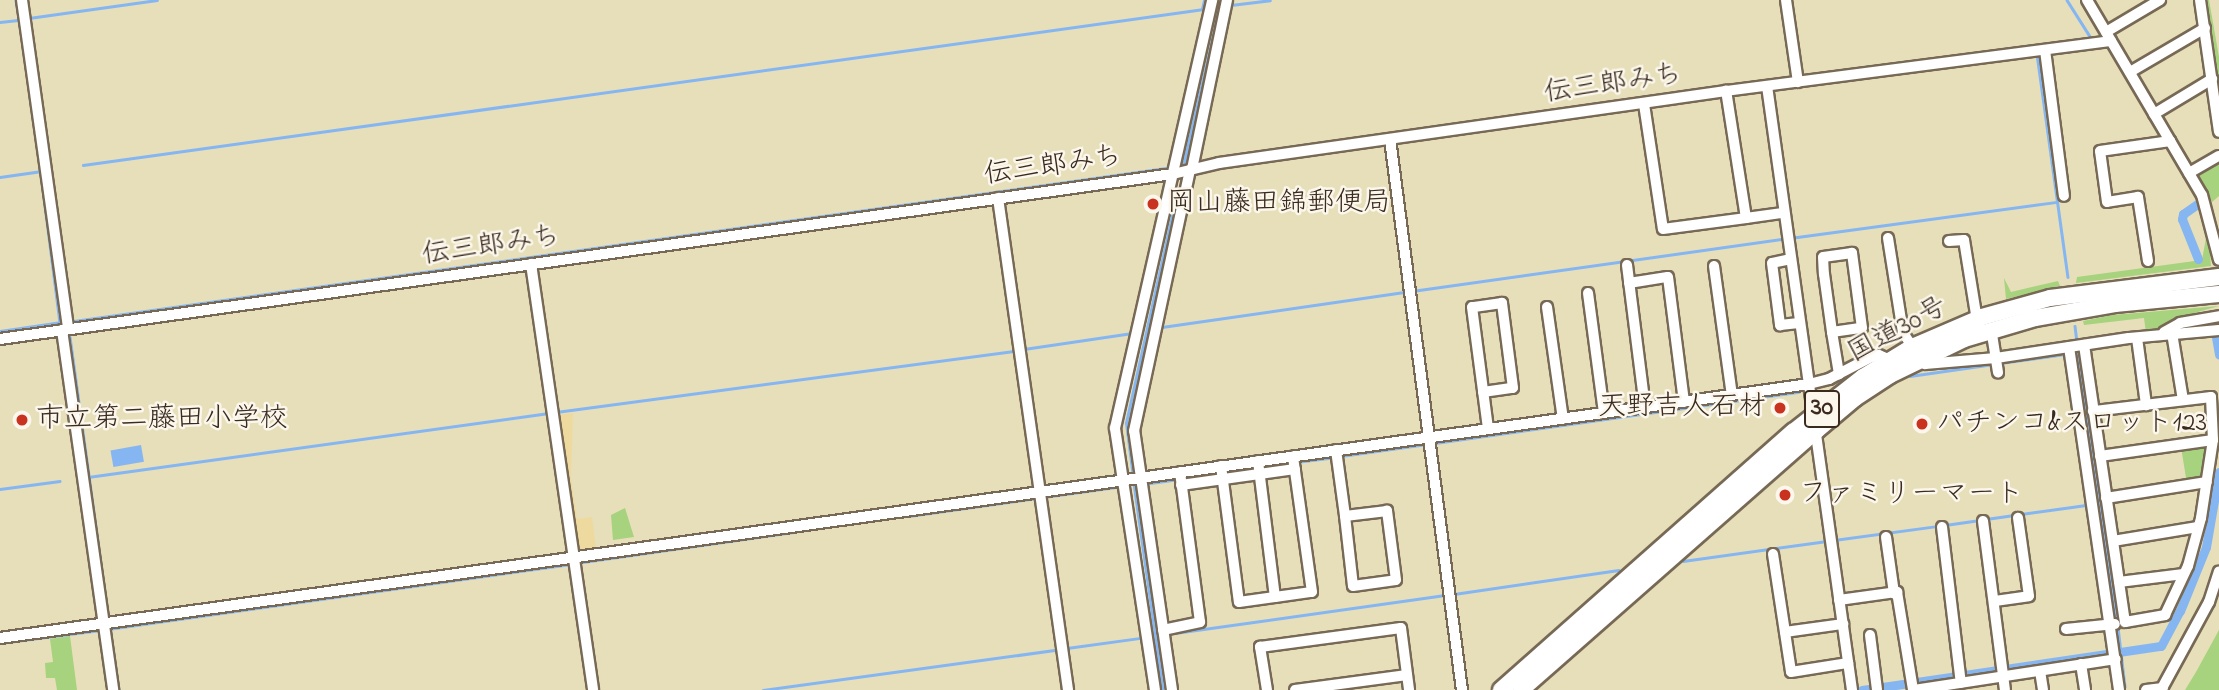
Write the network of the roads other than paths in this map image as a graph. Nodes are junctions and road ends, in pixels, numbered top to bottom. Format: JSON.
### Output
{"nodes":[{"id":1,"x":22,"y":0,"type":"edge"},
{"id":2,"x":1212,"y":0,"type":"edge"},
{"id":3,"x":1227,"y":0,"type":"edge"},
{"id":4,"x":1786,"y":0,"type":"edge"},
{"id":5,"x":2087,"y":0,"type":"edge"},
{"id":6,"x":2160,"y":0,"type":"edge"},
{"id":7,"x":2200,"y":0,"type":"edge"},
{"id":8,"x":1217,"y":15,"type":"junction"},
{"id":9,"x":2205,"y":29,"type":"junction"},
{"id":10,"x":2108,"y":36,"type":"junction"},
{"id":11,"x":2045,"y":50,"type":"junction"},
{"id":12,"x":2130,"y":72,"type":"junction"},
{"id":13,"x":2212,"y":79,"type":"junction"},
{"id":14,"x":1798,"y":82,"type":"junction"},
{"id":15,"x":1767,"y":86,"type":"junction"},
{"id":16,"x":1726,"y":91,"type":"junction"},
{"id":17,"x":1644,"y":104,"type":"junction"},
{"id":18,"x":2154,"y":114,"type":"junction"},
{"id":19,"x":2219,"y":132,"type":"edge"},
{"id":20,"x":1390,"y":139,"type":"junction"},
{"id":21,"x":2170,"y":141,"type":"junction"},
{"id":22,"x":2219,"y":156,"type":"edge"},
{"id":23,"x":1192,"y":165,"type":"junction"},
{"id":24,"x":2189,"y":173,"type":"junction"},
{"id":25,"x":1173,"y":174,"type":"junction"},
{"id":26,"x":2064,"y":195,"type":"dead end"},
{"id":27,"x":998,"y":198,"type":"junction"},
{"id":28,"x":1783,"y":213,"type":"junction"},
{"id":29,"x":1746,"y":218,"type":"junction"},
{"id":30,"x":1888,"y":239,"type":"dead end"},
{"id":31,"x":1949,"y":241,"type":"dead end"},
{"id":32,"x":1791,"y":259,"type":"junction"},
{"id":33,"x":2219,"y":260,"type":"edge"},
{"id":34,"x":2148,"y":261,"type":"dead end"},
{"id":35,"x":531,"y":264,"type":"junction"},
{"id":36,"x":1627,"y":265,"type":"dead end"},
{"id":37,"x":1714,"y":266,"type":"dead end"},
{"id":38,"x":2219,"y":277,"type":"edge"},
{"id":39,"x":1629,"y":283,"type":"junction"},
{"id":40,"x":1588,"y":293,"type":"dead end"},
{"id":41,"x":2219,"y":295,"type":"edge"},
{"id":42,"x":1547,"y":307,"type":"dead end"},
{"id":43,"x":2219,"y":316,"type":"edge"},
{"id":44,"x":1799,"y":323,"type":"junction"},
{"id":45,"x":1981,"y":327,"type":"junction"},
{"id":46,"x":65,"y":329,"type":"junction"},
{"id":47,"x":2216,"y":330,"type":"edge"},
{"id":48,"x":1832,"y":332,"type":"junction"},
{"id":49,"x":2172,"y":333,"type":"junction"},
{"id":50,"x":2158,"y":335,"type":"junction"},
{"id":51,"x":2137,"y":338,"type":"junction"},
{"id":52,"x":0,"y":339,"type":"edge"},
{"id":53,"x":2075,"y":348,"type":"junction"},
{"id":54,"x":1908,"y":354,"type":"junction"},
{"id":55,"x":1997,"y":364,"type":"junction"},
{"id":56,"x":1839,"y":374,"type":"junction"},
{"id":57,"x":1809,"y":384,"type":"junction"},
{"id":58,"x":1483,"y":392,"type":"junction"},
{"id":59,"x":1732,"y":395,"type":"junction"},
{"id":60,"x":2183,"y":400,"type":"junction"},
{"id":61,"x":1684,"y":402,"type":"junction"},
{"id":62,"x":2146,"y":405,"type":"junction"},
{"id":63,"x":1645,"y":407,"type":"junction"},
{"id":64,"x":2094,"y":411,"type":"junction"},
{"id":65,"x":1604,"y":413,"type":"junction"},
{"id":66,"x":1563,"y":419,"type":"junction"},
{"id":67,"x":1815,"y":423,"type":"junction"},
{"id":68,"x":1488,"y":429,"type":"junction"},
{"id":69,"x":2213,"y":440,"type":"junction"},
{"id":70,"x":1429,"y":441,"type":"junction"},
{"id":71,"x":1337,"y":454,"type":"junction"},
{"id":72,"x":2100,"y":456,"type":"junction"},
{"id":73,"x":1294,"y":463,"type":"junction"},
{"id":74,"x":1258,"y":468,"type":"junction"},
{"id":75,"x":1222,"y":472,"type":"junction"},
{"id":76,"x":1180,"y":478,"type":"junction"},
{"id":77,"x":1136,"y":480,"type":"junction"},
{"id":78,"x":2207,"y":482,"type":"junction"},
{"id":79,"x":1041,"y":495,"type":"junction"},
{"id":80,"x":2106,"y":498,"type":"junction"},
{"id":81,"x":1345,"y":516,"type":"junction"},
{"id":82,"x":2018,"y":518,"type":"dead end"},
{"id":83,"x":1983,"y":521,"type":"dead end"},
{"id":84,"x":1942,"y":527,"type":"dead end"},
{"id":85,"x":2198,"y":527,"type":"junction"},
{"id":86,"x":1886,"y":537,"type":"dead end"},
{"id":87,"x":2113,"y":541,"type":"junction"},
{"id":88,"x":1773,"y":554,"type":"dead end"},
{"id":89,"x":573,"y":561,"type":"junction"},
{"id":90,"x":2219,"y":572,"type":"edge"},
{"id":91,"x":2184,"y":574,"type":"junction"},
{"id":92,"x":2119,"y":582,"type":"junction"},
{"id":93,"x":1894,"y":593,"type":"junction"},
{"id":94,"x":1275,"y":597,"type":"junction"},
{"id":95,"x":1839,"y":600,"type":"junction"},
{"id":96,"x":1995,"y":601,"type":"junction"},
{"id":97,"x":1843,"y":624,"type":"junction"},
{"id":98,"x":2117,"y":624,"type":"junction"},
{"id":99,"x":104,"y":627,"type":"junction"},
{"id":100,"x":1163,"y":629,"type":"junction"},
{"id":101,"x":2066,"y":629,"type":"dead end"},
{"id":102,"x":1784,"y":632,"type":"junction"},
{"id":103,"x":1870,"y":635,"type":"dead end"},
{"id":104,"x":0,"y":638,"type":"edge"},
{"id":105,"x":2115,"y":655,"type":"junction"},
{"id":106,"x":1848,"y":663,"type":"junction"},
{"id":107,"x":2081,"y":664,"type":"junction"},
{"id":108,"x":2040,"y":671,"type":"junction"},
{"id":109,"x":2004,"y":672,"type":"junction"},
{"id":110,"x":1407,"y":675,"type":"junction"},
{"id":111,"x":1963,"y":681,"type":"edge"},
{"id":112,"x":1913,"y":686,"type":"edge"},
{"id":113,"x":1876,"y":688,"type":"edge"},
{"id":114,"x":1852,"y":689,"type":"edge"},
{"id":115,"x":1928,"y":689,"type":"edge"},
{"id":116,"x":2162,"y":689,"type":"edge"},
{"id":117,"x":113,"y":690,"type":"edge"},
{"id":118,"x":593,"y":690,"type":"edge"},
{"id":119,"x":1068,"y":690,"type":"edge"},
{"id":120,"x":1155,"y":690,"type":"edge"},
{"id":121,"x":1172,"y":690,"type":"edge"},
{"id":122,"x":1267,"y":690,"type":"edge"},
{"id":123,"x":1295,"y":690,"type":"edge"},
{"id":124,"x":1409,"y":690,"type":"edge"},
{"id":125,"x":1462,"y":690,"type":"edge"},
{"id":126,"x":1500,"y":690,"type":"edge"},
{"id":127,"x":1521,"y":690,"type":"edge"},
{"id":128,"x":2005,"y":690,"type":"edge"},
{"id":129,"x":2043,"y":690,"type":"edge"},
{"id":130,"x":2085,"y":690,"type":"edge"},
{"id":131,"x":2119,"y":690,"type":"edge"},
{"id":132,"x":2146,"y":690,"type":"edge"}],
"edges":[{"from":1,"to":46,"type":"street"},
{"from":2,"to":8,"type":"street"},
{"from":3,"to":8,"type":"street"},
{"from":4,"to":14,"type":"street"},
{"from":5,"to":10,"type":"street"},
{"from":6,"to":10,"type":"street"},
{"from":7,"to":9,"type":"street"},
{"from":8,"to":23,"type":"street"},
{"from":8,"to":25,"type":"street"},
{"from":9,"to":12,"type":"street"},
{"from":9,"to":13,"type":"street"},
{"from":10,"to":11,"type":"street","name":"伝三郎みち"},
{"from":10,"to":12,"type":"street"},
{"from":11,"to":14,"type":"street","name":"伝三郎みち"},
{"from":11,"to":26,"type":"street"},
{"from":12,"to":18,"type":"street"},
{"from":13,"to":18,"type":"street"},
{"from":13,"to":19,"type":"street"},
{"from":14,"to":15,"type":"street","name":"伝三郎みち"},
{"from":15,"to":16,"type":"street","name":"伝三郎みち"},
{"from":15,"to":28,"type":"street"},
{"from":16,"to":17,"type":"street","name":"伝三郎みち"},
{"from":16,"to":29,"type":"street"},
{"from":17,"to":20,"type":"street","name":"伝三郎みち"},
{"from":17,"to":29,"type":"street"},
{"from":18,"to":21,"type":"street"},
{"from":20,"to":23,"type":"street","name":"伝三郎みち"},
{"from":20,"to":70,"type":"street"},
{"from":21,"to":24,"type":"street"},
{"from":21,"to":34,"type":"street"},
{"from":22,"to":24,"type":"street"},
{"from":23,"to":25,"type":"street","name":"伝三郎みち"},
{"from":23,"to":77,"type":"street"},
{"from":24,"to":33,"type":"street"},
{"from":25,"to":27,"type":"street","name":"伝三郎みち"},
{"from":25,"to":77,"type":"street"},
{"from":27,"to":35,"type":"street","name":"伝三郎みち"},
{"from":27,"to":79,"type":"street"},
{"from":28,"to":29,"type":"street"},
{"from":28,"to":32,"type":"street"},
{"from":30,"to":54,"type":"street"},
{"from":31,"to":45,"type":"street"},
{"from":32,"to":44,"type":"street"},
{"from":32,"to":44,"type":"street"},
{"from":35,"to":46,"type":"street","name":"伝三郎みち"},
{"from":35,"to":89,"type":"street"},
{"from":36,"to":39,"type":"street"},
{"from":37,"to":59,"type":"street"},
{"from":38,"to":45,"type":"highway","name":"国道30号","number":"30"},
{"from":39,"to":61,"type":"street"},
{"from":39,"to":63,"type":"street"},
{"from":40,"to":65,"type":"street"},
{"from":41,"to":45,"type":"highway","name":"国道30号","number":"30"},
{"from":42,"to":66,"type":"street"},
{"from":43,"to":50,"type":"street"},
{"from":44,"to":57,"type":"street"},
{"from":45,"to":54,"type":"highway","name":"国道30号","number":"30"},
{"from":45,"to":55,"type":"street"},
{"from":46,"to":52,"type":"street","name":"伝三郎みち"},
{"from":46,"to":99,"type":"street"},
{"from":47,"to":49,"type":"street"},
{"from":48,"to":48,"type":"street"},
{"from":48,"to":56,"type":"street"},
{"from":49,"to":50,"type":"street"},
{"from":49,"to":60,"type":"street"},
{"from":50,"to":51,"type":"street"},
{"from":51,"to":53,"type":"street"},
{"from":51,"to":62,"type":"street"},
{"from":53,"to":55,"type":"street"},
{"from":53,"to":64,"type":"street"},
{"from":53,"to":98,"type":"street"},
{"from":54,"to":55,"type":"street"},
{"from":54,"to":56,"type":"street"},
{"from":54,"to":67,"type":"highway","name":"国道30号","number":"30"},
{"from":54,"to":67,"type":"highway","name":"国道30号","number":"30"},
{"from":56,"to":57,"type":"street"},
{"from":57,"to":59,"type":"street"},
{"from":57,"to":67,"type":"street"},
{"from":58,"to":58,"type":"street"},
{"from":58,"to":68,"type":"street"},
{"from":59,"to":61,"type":"street"},
{"from":60,"to":62,"type":"street"},
{"from":60,"to":69,"type":"street"},
{"from":61,"to":63,"type":"street"},
{"from":62,"to":64,"type":"street"},
{"from":63,"to":65,"type":"street"},
{"from":64,"to":72,"type":"street"},
{"from":65,"to":66,"type":"street"},
{"from":66,"to":68,"type":"street"},
{"from":67,"to":95,"type":"street"},
{"from":67,"to":126,"type":"highway","name":"国道30号","number":"30"},
{"from":67,"to":127,"type":"highway","name":"国道30号","number":"30"},
{"from":68,"to":70,"type":"street"},
{"from":69,"to":72,"type":"street"},
{"from":69,"to":78,"type":"street"},
{"from":70,"to":71,"type":"street"},
{"from":70,"to":125,"type":"street"},
{"from":71,"to":73,"type":"street"},
{"from":71,"to":81,"type":"street"},
{"from":72,"to":80,"type":"street"},
{"from":73,"to":74,"type":"street"},
{"from":73,"to":94,"type":"street"},
{"from":74,"to":75,"type":"street"},
{"from":74,"to":94,"type":"street"},
{"from":75,"to":76,"type":"street"},
{"from":75,"to":94,"type":"street"},
{"from":76,"to":77,"type":"street"},
{"from":76,"to":100,"type":"street"},
{"from":77,"to":79,"type":"street"},
{"from":77,"to":100,"type":"street"},
{"from":77,"to":120,"type":"street"},
{"from":78,"to":80,"type":"street"},
{"from":78,"to":85,"type":"street"},
{"from":79,"to":89,"type":"street"},
{"from":79,"to":119,"type":"street"},
{"from":80,"to":87,"type":"street"},
{"from":81,"to":81,"type":"street"},
{"from":82,"to":96,"type":"street"},
{"from":83,"to":96,"type":"street"},
{"from":84,"to":111,"type":"street"},
{"from":85,"to":87,"type":"street"},
{"from":85,"to":91,"type":"street"},
{"from":86,"to":93,"type":"street"},
{"from":87,"to":92,"type":"street"},
{"from":88,"to":102,"type":"street"},
{"from":89,"to":99,"type":"street"},
{"from":89,"to":118,"type":"street"},
{"from":90,"to":116,"type":"street"},
{"from":91,"to":92,"type":"street"},
{"from":91,"to":98,"type":"street"},
{"from":92,"to":98,"type":"street"},
{"from":93,"to":95,"type":"street"},
{"from":93,"to":112,"type":"street"},
{"from":95,"to":97,"type":"street"},
{"from":96,"to":109,"type":"street"},
{"from":97,"to":102,"type":"street"},
{"from":97,"to":106,"type":"street"},
{"from":98,"to":101,"type":"street"},
{"from":98,"to":105,"type":"street"},
{"from":99,"to":104,"type":"street"},
{"from":99,"to":117,"type":"street"},
{"from":100,"to":121,"type":"street"},
{"from":102,"to":106,"type":"street"},
{"from":103,"to":113,"type":"street"},
{"from":105,"to":107,"type":"street"},
{"from":105,"to":131,"type":"street"},
{"from":106,"to":114,"type":"street"},
{"from":107,"to":108,"type":"street"},
{"from":107,"to":130,"type":"street"},
{"from":108,"to":109,"type":"street"},
{"from":108,"to":129,"type":"street"},
{"from":109,"to":111,"type":"street"},
{"from":109,"to":128,"type":"street"},
{"from":110,"to":122,"type":"street"},
{"from":110,"to":123,"type":"street"},
{"from":110,"to":124,"type":"street"},
{"from":111,"to":115,"type":"street"},
{"from":112,"to":115,"type":"street"},
{"from":116,"to":132,"type":"street"}]}
